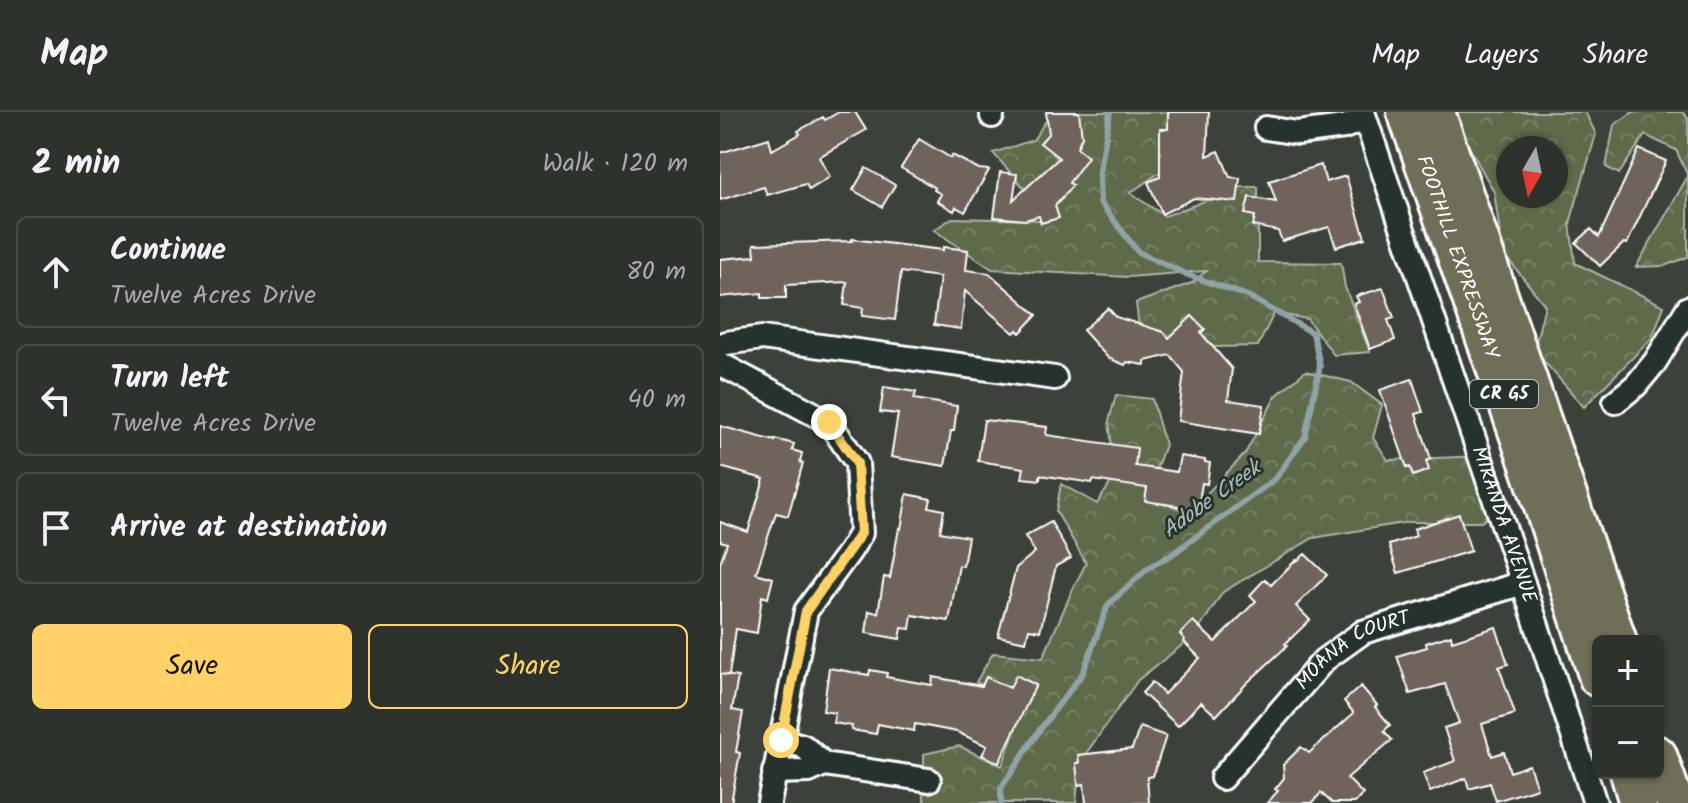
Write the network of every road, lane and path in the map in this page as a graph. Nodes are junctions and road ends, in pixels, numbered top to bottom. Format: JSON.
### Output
{"nodes":[{"id":1,"x":1406,"y":112,"type":"edge"},
{"id":2,"x":1436,"y":112,"type":"edge"},
{"id":3,"x":1364,"y":116,"type":"edge"},
{"id":4,"x":1266,"y":128,"type":"dead end"},
{"id":5,"x":1688,"y":308,"type":"edge"},
{"id":6,"x":720,"y":345,"type":"edge"},
{"id":7,"x":720,"y":364,"type":"edge"},
{"id":8,"x":1055,"y":378,"type":"dead end"},
{"id":9,"x":1615,"y":402,"type":"dead end"},
{"id":10,"x":1523,"y":583,"type":"junction"},
{"id":11,"x":1616,"y":635,"type":"edge"},
{"id":12,"x":1592,"y":659,"type":"edge"},
{"id":13,"x":781,"y":740,"type":"junction"},
{"id":14,"x":824,"y":764,"type":"junction"},
{"id":15,"x":774,"y":772,"type":"junction"},
{"id":16,"x":1664,"y":772,"type":"edge"},
{"id":17,"x":1222,"y":778,"type":"dead end"},
{"id":18,"x":1631,"y":779,"type":"edge"},
{"id":19,"x":929,"y":780,"type":"dead end"},
{"id":20,"x":769,"y":803,"type":"edge"},
{"id":21,"x":1595,"y":803,"type":"edge"},
{"id":22,"x":1638,"y":803,"type":"edge"},
{"id":23,"x":1675,"y":803,"type":"edge"}],
"edges":[{"from":1,"to":12,"type":"highway","name":"FOOTHILL EXPRESSWAY","number":"CR G5"},
{"from":2,"to":11,"type":"highway","name":"FOOTHILL EXPRESSWAY","number":"CR G5"},
{"from":3,"to":4,"type":"street"},
{"from":3,"to":10,"type":"street","name":"MIRANDA AVENUE"},
{"from":5,"to":9,"type":"street"},
{"from":6,"to":8,"type":"street"},
{"from":7,"to":13,"type":"street"},
{"from":10,"to":17,"type":"street","name":"MOANA COURT"},
{"from":10,"to":21,"type":"street","name":"MIRANDA AVENUE"},
{"from":13,"to":14,"type":"street"},
{"from":13,"to":15,"type":"street"},
{"from":14,"to":15,"type":"street"},
{"from":14,"to":19,"type":"street"},
{"from":15,"to":20,"type":"street"},
{"from":16,"to":23,"type":"highway"},
{"from":18,"to":22,"type":"highway"}]}
